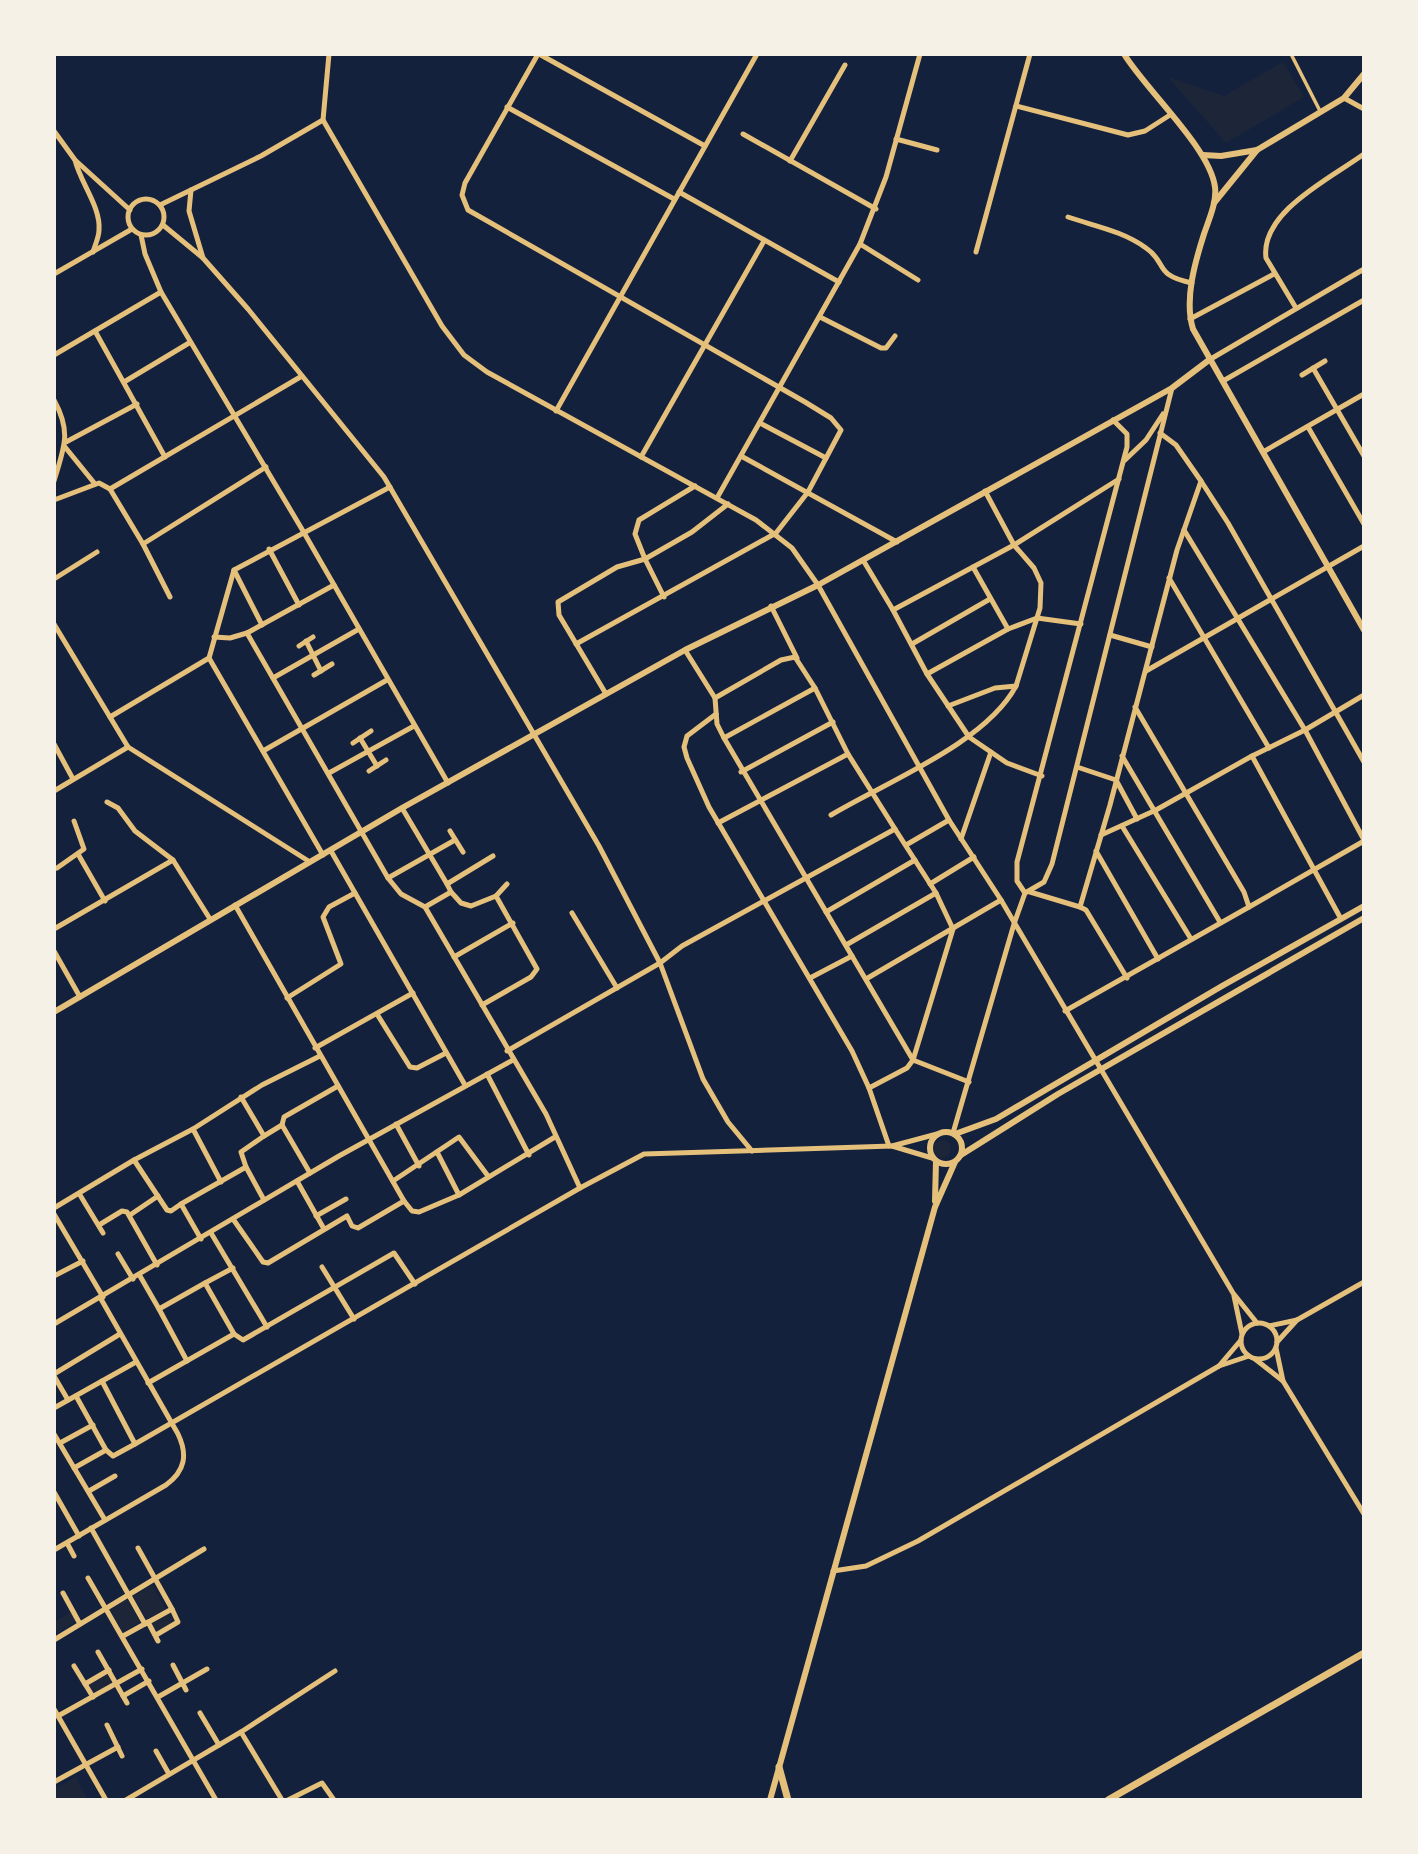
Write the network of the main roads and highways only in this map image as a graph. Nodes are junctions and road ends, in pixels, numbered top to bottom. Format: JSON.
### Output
{"nodes":[{"id":1,"x":1364,"y":1653,"type":"edge"},
{"id":2,"x":779,"y":1767,"type":"road end"},
{"id":3,"x":788,"y":1800,"type":"edge"},
{"id":4,"x":1108,"y":1800,"type":"edge"}],
"edges":[{"from":1,"to":4,"type":"main road"},
{"from":2,"to":3,"type":"main road"}]}
